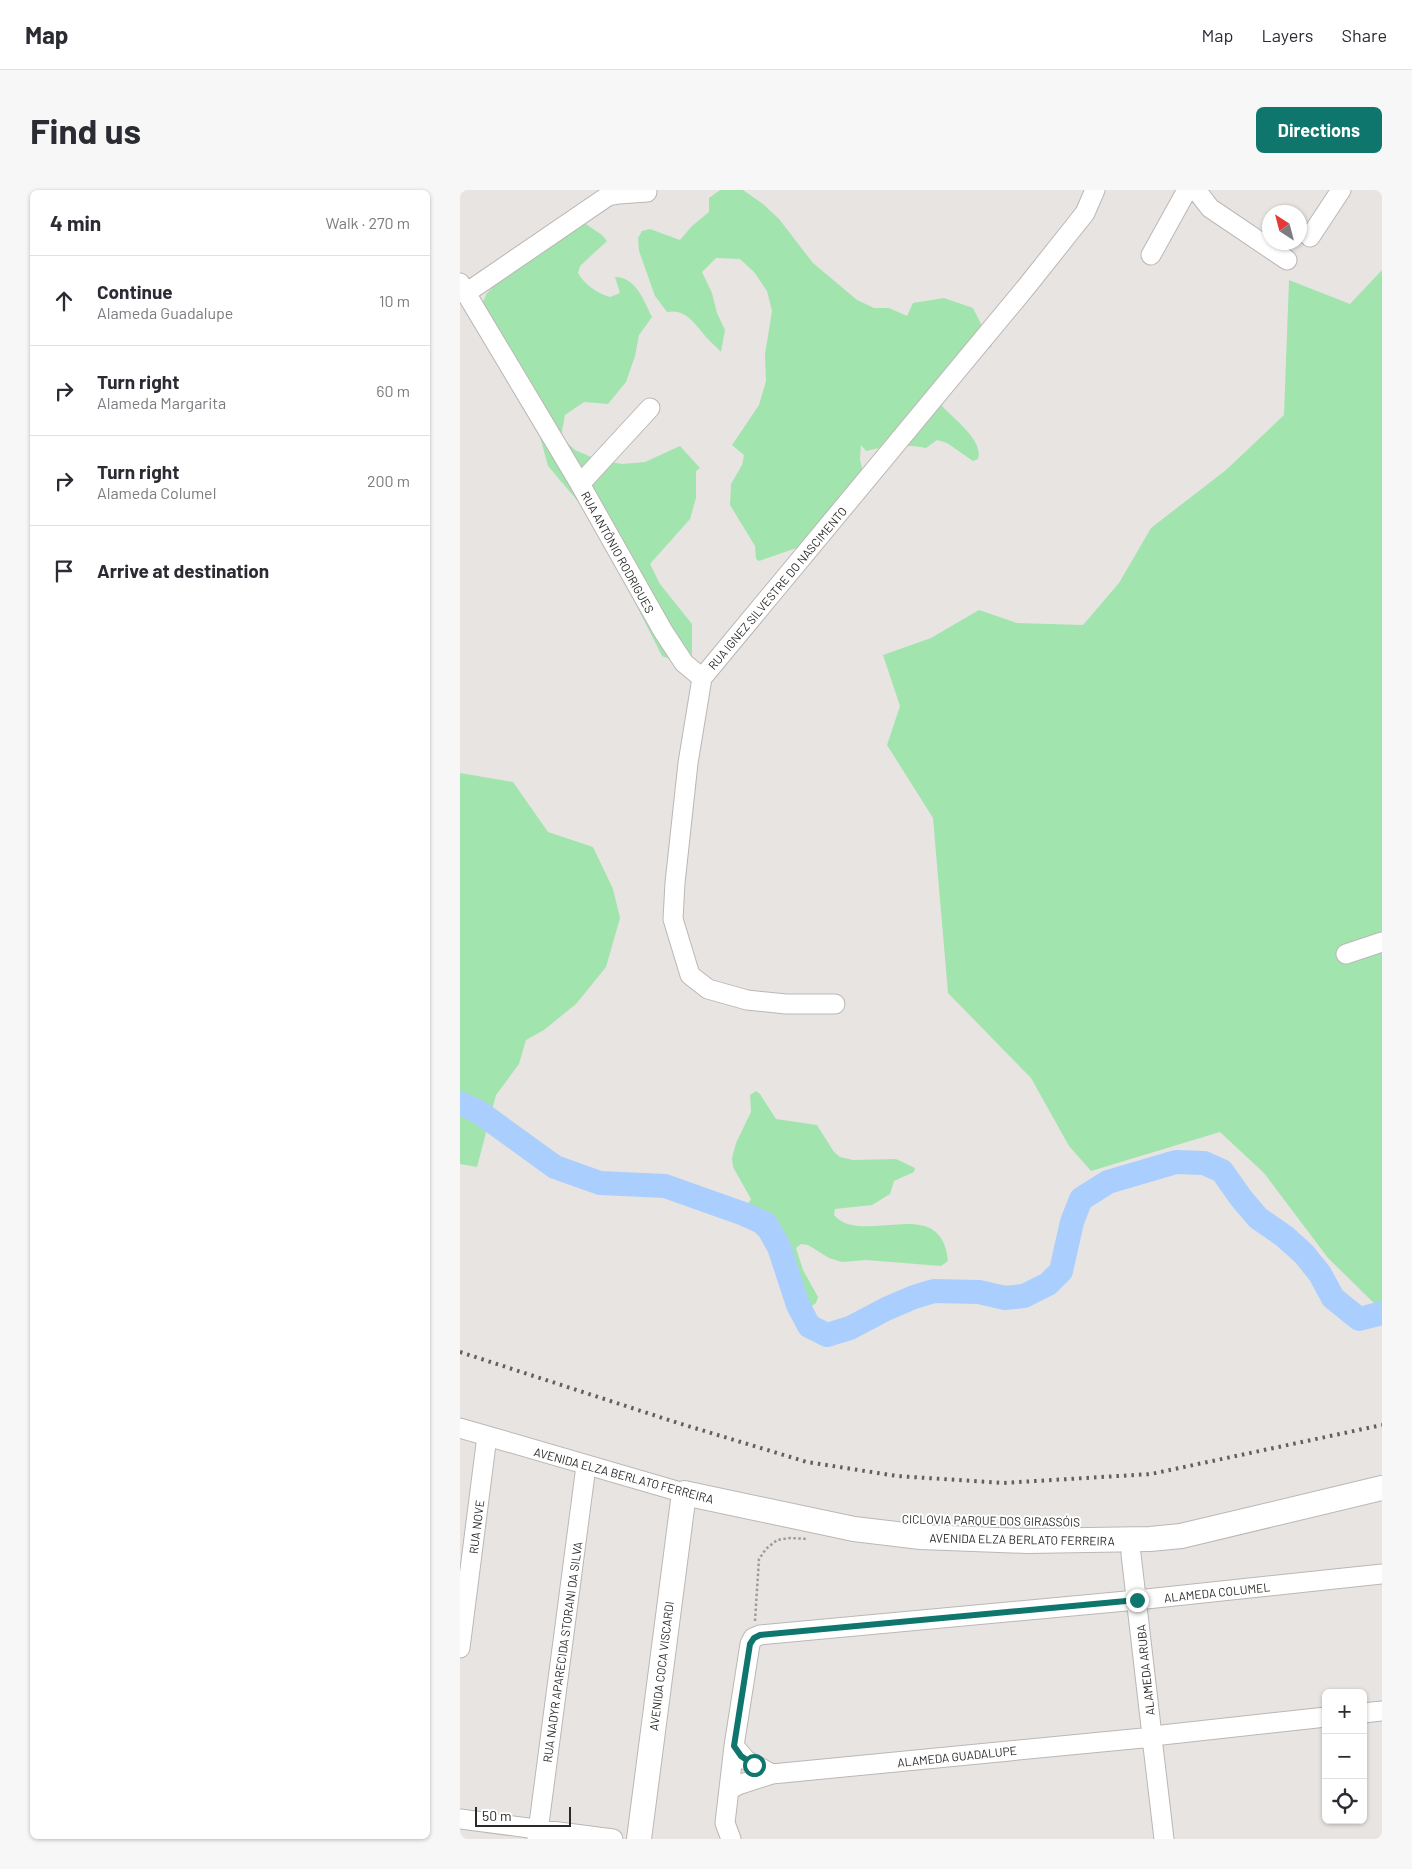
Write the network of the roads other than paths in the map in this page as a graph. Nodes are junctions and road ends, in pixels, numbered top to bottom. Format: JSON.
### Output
{"nodes":[{"id":1,"x":1095,"y":190,"type":"edge"},
{"id":2,"x":1187,"y":190,"type":"edge"},
{"id":3,"x":1196,"y":190,"type":"edge"},
{"id":4,"x":1341,"y":190,"type":"edge"},
{"id":5,"x":647,"y":192,"type":"dead end"},
{"id":6,"x":1310,"y":238,"type":"dead end"},
{"id":7,"x":1151,"y":255,"type":"dead end"},
{"id":8,"x":1287,"y":260,"type":"dead end"},
{"id":9,"x":463,"y":288,"type":"edge"},
{"id":10,"x":650,"y":408,"type":"dead end"},
{"id":11,"x":580,"y":484,"type":"junction"},
{"id":12,"x":702,"y":678,"type":"junction"},
{"id":13,"x":1382,"y":942,"type":"edge"},
{"id":14,"x":1346,"y":954,"type":"dead end"},
{"id":15,"x":835,"y":1004,"type":"dead end"},
{"id":16,"x":460,"y":1428,"type":"edge"},
{"id":17,"x":487,"y":1436,"type":"junction"},
{"id":18,"x":586,"y":1466,"type":"junction"},
{"id":19,"x":1382,"y":1488,"type":"edge"},
{"id":20,"x":684,"y":1493,"type":"junction"},
{"id":21,"x":1131,"y":1554,"type":"dead end"},
{"id":22,"x":1382,"y":1574,"type":"edge"},
{"id":23,"x":1137,"y":1600,"type":"junction"},
{"id":24,"x":460,"y":1648,"type":"edge"},
{"id":25,"x":1382,"y":1712,"type":"edge"},
{"id":26,"x":1367,"y":1714,"type":"edge"},
{"id":27,"x":1322,"y":1717,"type":"edge"},
{"id":28,"x":1152,"y":1737,"type":"junction"},
{"id":29,"x":734,"y":1746,"type":"junction"},
{"id":30,"x":772,"y":1774,"type":"junction"},
{"id":31,"x":729,"y":1790,"type":"junction"},
{"id":32,"x":460,"y":1819,"type":"edge"},
{"id":33,"x":538,"y":1834,"type":"edge"},
{"id":34,"x":613,"y":1839,"type":"edge"},
{"id":35,"x":639,"y":1839,"type":"edge"},
{"id":36,"x":731,"y":1839,"type":"edge"},
{"id":37,"x":1164,"y":1839,"type":"edge"}],
"edges":[{"from":1,"to":12,"type":"street","name":"RUA IGNEZ SILVESTRE DO NASCIMENTO"},
{"from":2,"to":7,"type":"street"},
{"from":3,"to":8,"type":"street"},
{"from":4,"to":6,"type":"street"},
{"from":5,"to":9,"type":"street"},
{"from":9,"to":11,"type":"street"},
{"from":10,"to":11,"type":"street","name":"RUA ANTÔNIO RODRIGUES"},
{"from":11,"to":12,"type":"street","name":"RUA ANTÔNIO RODRIGUES"},
{"from":12,"to":15,"type":"street","name":"RUA IGNEZ SILVESTRE DO NASCIMENTO"},
{"from":13,"to":14,"type":"street"},
{"from":16,"to":17,"type":"street","name":"AVENIDA ELZA BERLATO FERREIRA"},
{"from":17,"to":18,"type":"street","name":"AVENIDA ELZA BERLATO FERREIRA"},
{"from":17,"to":24,"type":"street","name":"RUA NOVE"},
{"from":18,"to":20,"type":"street","name":"AVENIDA ELZA BERLATO FERREIRA"},
{"from":18,"to":33,"type":"street","name":"RUA NADYR APARECIDA STORANI DA SILVA"},
{"from":19,"to":20,"type":"main road","name":"AVENIDA ELZA BERLATO FERREIRA"},
{"from":20,"to":35,"type":"main road","name":"AVENIDA COCA VISCARDI"},
{"from":21,"to":23,"type":"street","name":"ALAMEDA ARUBA"},
{"from":22,"to":23,"type":"street","name":"ALAMEDA COLUMEL"},
{"from":23,"to":28,"type":"street","name":"ALAMEDA ARUBA"},
{"from":23,"to":29,"type":"street","name":"ALAMEDA COLUMEL"},
{"from":25,"to":26,"type":"street"},
{"from":27,"to":28,"type":"street","name":"ALAMEDA GUADALUPE"},
{"from":28,"to":30,"type":"street","name":"ALAMEDA GUADALUPE"},
{"from":28,"to":37,"type":"street","name":"ALAMEDA ARUBA"},
{"from":29,"to":30,"type":"street"},
{"from":29,"to":31,"type":"street"},
{"from":30,"to":31,"type":"street","name":"ALAMEDA GUADALUPE"},
{"from":31,"to":36,"type":"street"},
{"from":32,"to":33,"type":"street"},
{"from":33,"to":34,"type":"street"}]}
